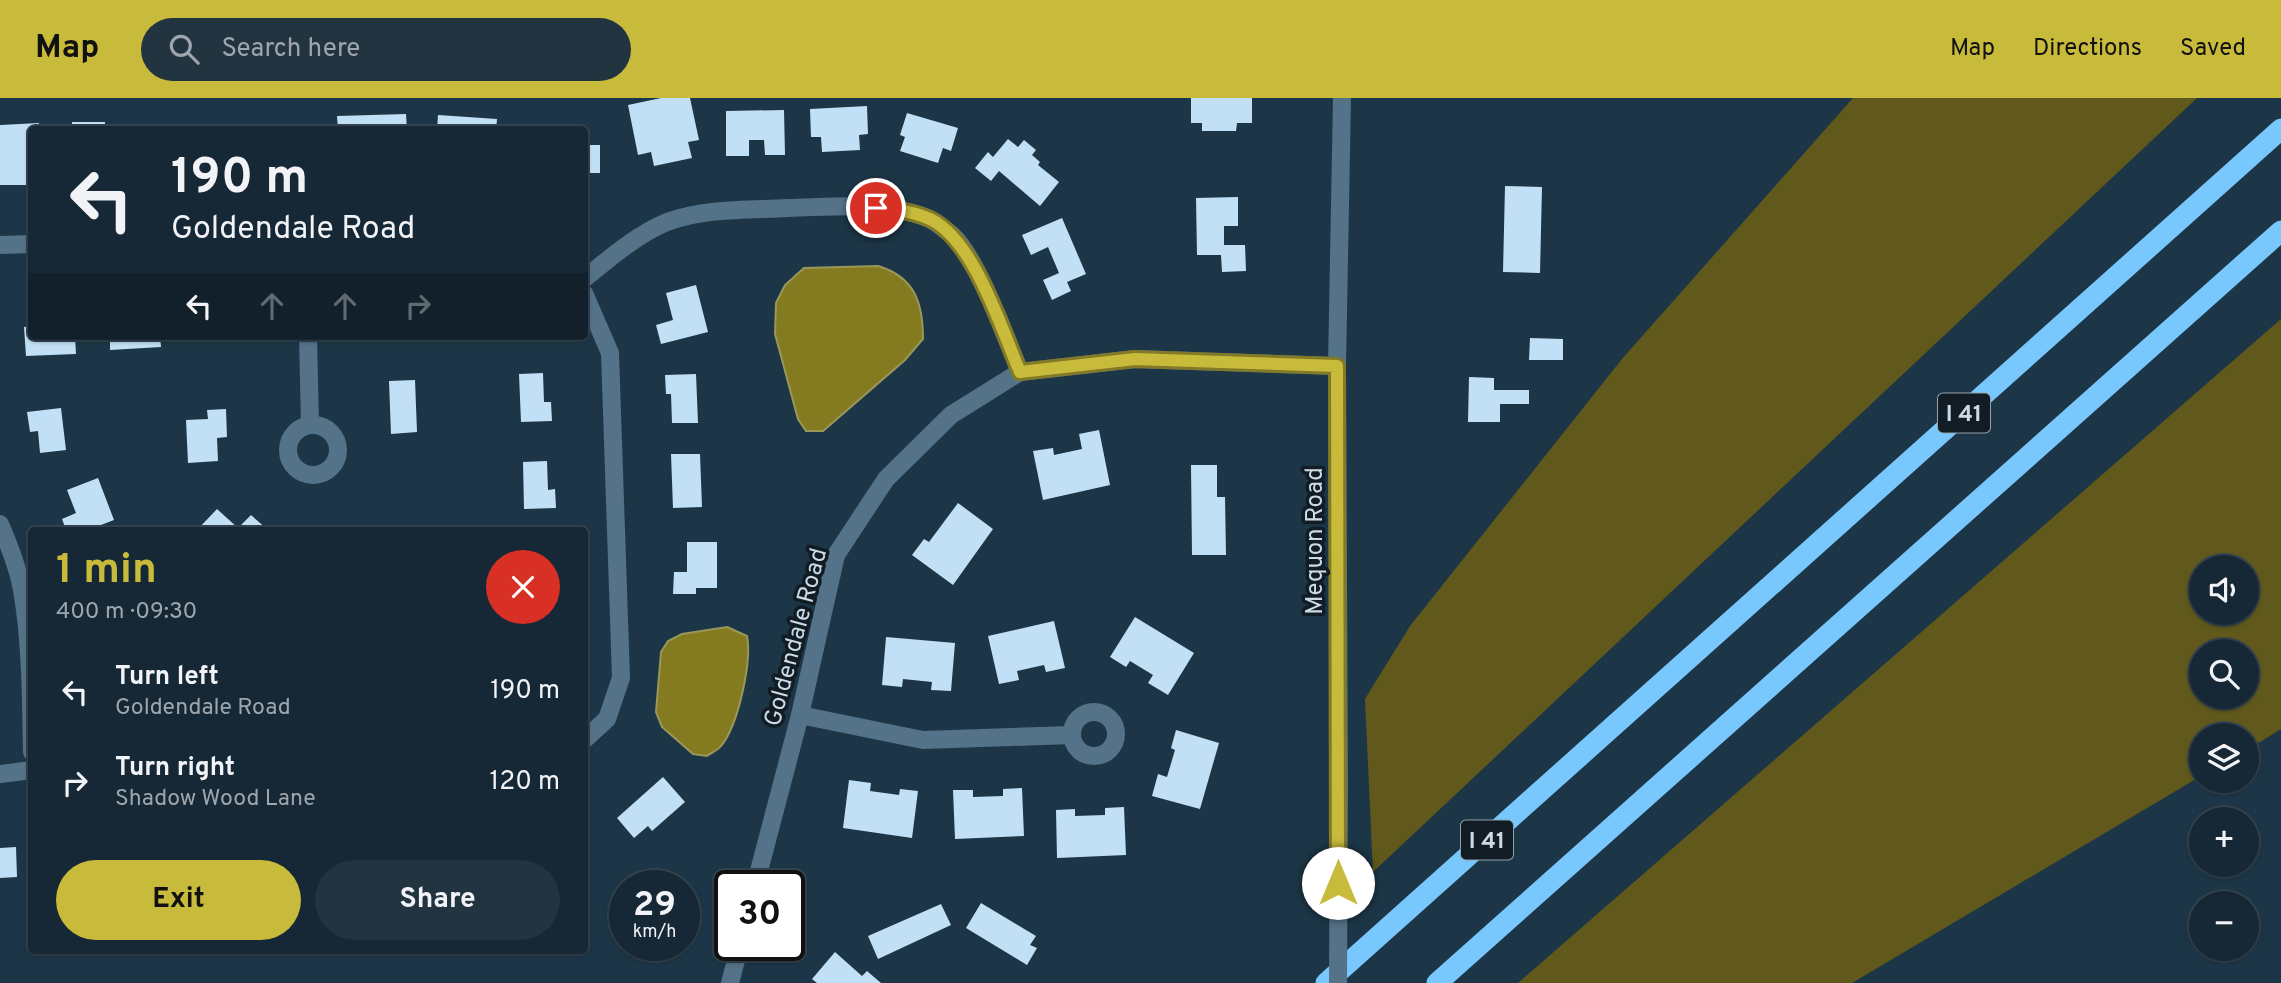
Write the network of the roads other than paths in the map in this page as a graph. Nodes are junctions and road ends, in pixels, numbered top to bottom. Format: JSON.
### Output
{"nodes":[{"id":1,"x":1342,"y":98,"type":"edge"},
{"id":2,"x":2281,"y":129,"type":"edge"},
{"id":3,"x":2281,"y":231,"type":"edge"},
{"id":4,"x":28,"y":244,"type":"edge"},
{"id":5,"x":0,"y":245,"type":"edge"},
{"id":6,"x":588,"y":276,"type":"edge"},
{"id":7,"x":588,"y":301,"type":"edge"},
{"id":8,"x":308,"y":340,"type":"edge"},
{"id":9,"x":1337,"y":366,"type":"junction"},
{"id":10,"x":1020,"y":372,"type":"junction"},
{"id":11,"x":310,"y":425,"type":"dead end"},
{"id":12,"x":0,"y":524,"type":"edge"},
{"id":13,"x":28,"y":667,"type":"edge"},
{"id":14,"x":800,"y":715,"type":"junction"},
{"id":15,"x":1072,"y":735,"type":"dead end"},
{"id":16,"x":588,"y":736,"type":"edge"},
{"id":17,"x":28,"y":770,"type":"edge"},
{"id":18,"x":0,"y":774,"type":"edge"},
{"id":19,"x":759,"y":870,"type":"edge"},
{"id":20,"x":736,"y":961,"type":"edge"},
{"id":21,"x":730,"y":983,"type":"edge"},
{"id":22,"x":1326,"y":983,"type":"edge"},
{"id":23,"x":1338,"y":983,"type":"edge"},
{"id":24,"x":1437,"y":983,"type":"edge"}],
"edges":[{"from":1,"to":9,"type":"street","name":"Mequon Road"},
{"from":2,"to":22,"type":"highway","number":"I 41"},
{"from":3,"to":24,"type":"highway"},
{"from":4,"to":5,"type":"street"},
{"from":6,"to":10,"type":"street"},
{"from":7,"to":16,"type":"street"},
{"from":8,"to":11,"type":"street"},
{"from":9,"to":10,"type":"street","name":"Goldendale Road"},
{"from":9,"to":23,"type":"street","name":"Mequon Road","bridge":true},
{"from":10,"to":14,"type":"street","name":"Goldendale Road"},
{"from":12,"to":13,"type":"street"},
{"from":14,"to":15,"type":"street"},
{"from":14,"to":19,"type":"street","name":"Goldendale Road"},
{"from":17,"to":18,"type":"street"},
{"from":20,"to":21,"type":"street"}]}
